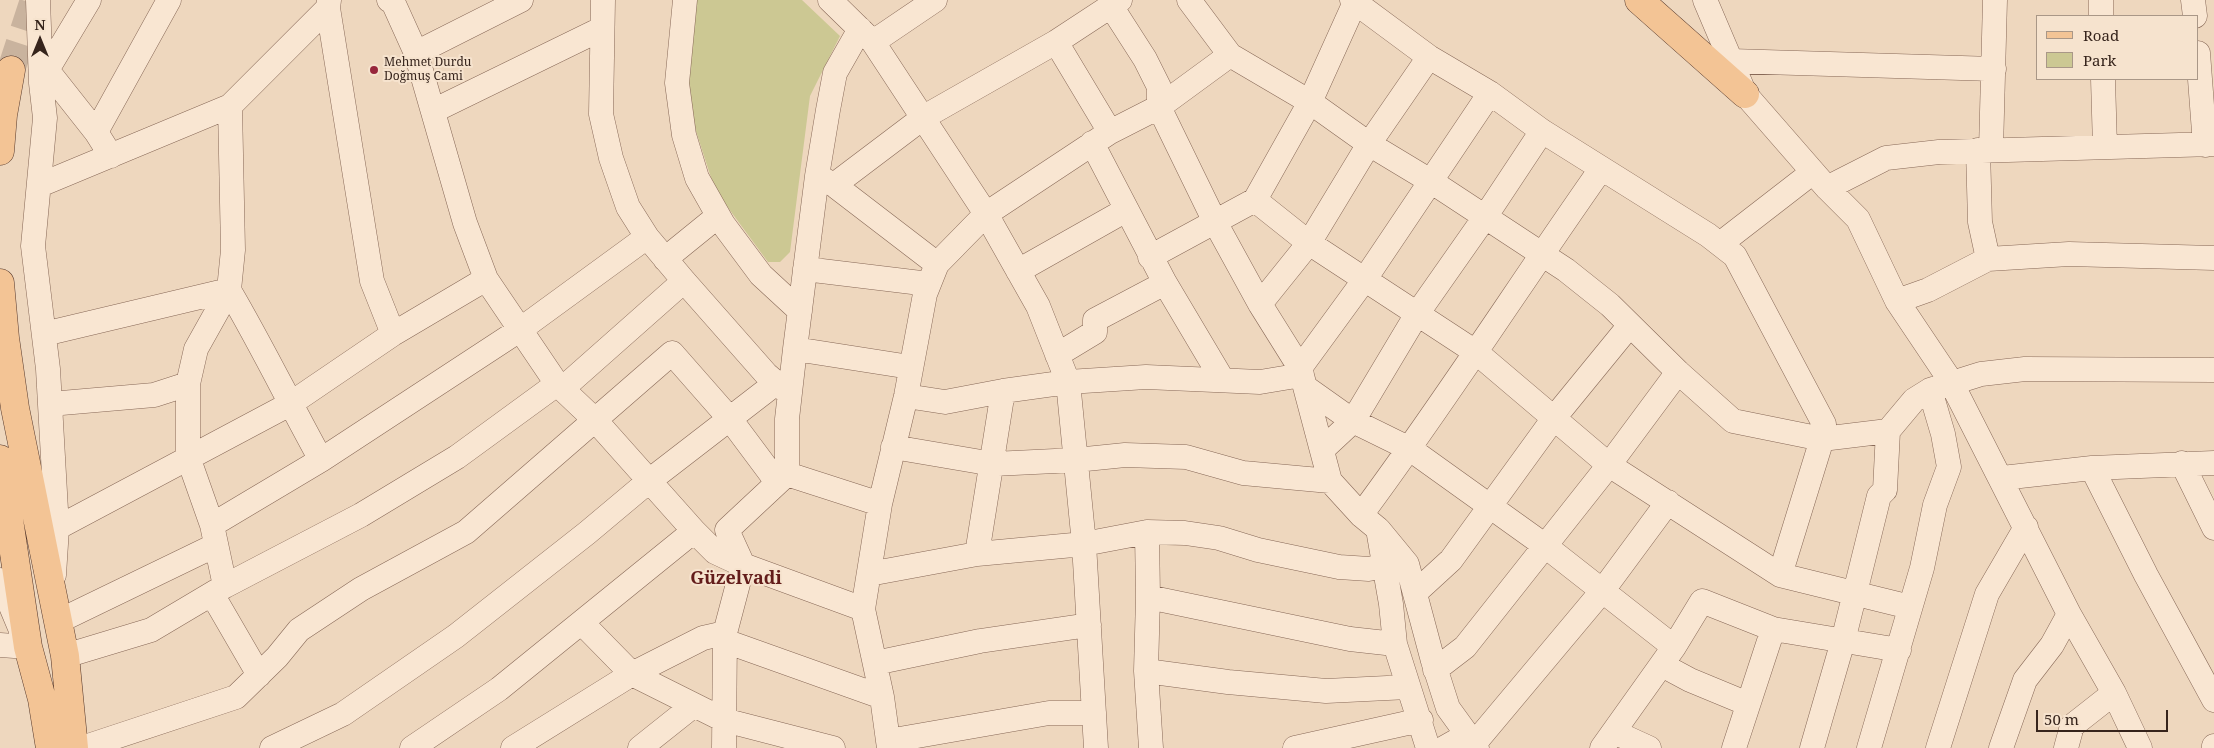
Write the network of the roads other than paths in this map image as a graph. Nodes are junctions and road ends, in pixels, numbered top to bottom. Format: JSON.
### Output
{"nodes":[{"id":1,"x":38,"y":0,"type":"edge"},
{"id":2,"x":89,"y":0,"type":"edge"},
{"id":3,"x":169,"y":0,"type":"edge"},
{"id":4,"x":521,"y":0,"type":"edge"},
{"id":5,"x":603,"y":0,"type":"edge"},
{"id":6,"x":685,"y":0,"type":"edge"},
{"id":7,"x":830,"y":0,"type":"edge"},
{"id":8,"x":935,"y":0,"type":"edge"},
{"id":9,"x":1189,"y":0,"type":"edge"},
{"id":10,"x":1639,"y":0,"type":"edge"},
{"id":11,"x":1705,"y":0,"type":"edge"},
{"id":12,"x":1995,"y":0,"type":"edge"},
{"id":13,"x":2101,"y":0,"type":"edge"},
{"id":14,"x":2193,"y":0,"type":"edge"},
{"id":15,"x":393,"y":1,"type":"edge"},
{"id":16,"x":1355,"y":1,"type":"edge"},
{"id":17,"x":1115,"y":3,"type":"edge"},
{"id":18,"x":329,"y":4,"type":"edge"},
{"id":19,"x":2102,"y":15,"type":"edge"},
{"id":20,"x":2195,"y":15,"type":"edge"},
{"id":21,"x":601,"y":29,"type":"junction"},
{"id":22,"x":866,"y":35,"type":"junction"},
{"id":23,"x":1056,"y":42,"type":"junction"},
{"id":24,"x":416,"y":53,"type":"junction"},
{"id":25,"x":1230,"y":55,"type":"junction"},
{"id":26,"x":1429,"y":57,"type":"junction"},
{"id":27,"x":1731,"y":61,"type":"junction"},
{"id":28,"x":2199,"y":61,"type":"edge"},
{"id":29,"x":1994,"y":68,"type":"junction"},
{"id":30,"x":11,"y":70,"type":"tunnel mouth"},
{"id":31,"x":2103,"y":80,"type":"edge"},
{"id":32,"x":1490,"y":93,"type":"junction"},
{"id":33,"x":1745,"y":94,"type":"junction"},
{"id":34,"x":1310,"y":102,"type":"junction"},
{"id":35,"x":230,"y":106,"type":"junction"},
{"id":36,"x":1159,"y":108,"type":"junction"},
{"id":37,"x":433,"y":111,"type":"junction"},
{"id":38,"x":924,"y":116,"type":"junction"},
{"id":39,"x":1542,"y":131,"type":"junction"},
{"id":40,"x":96,"y":132,"type":"junction"},
{"id":41,"x":1101,"y":138,"type":"junction"},
{"id":42,"x":1369,"y":144,"type":"junction"},
{"id":43,"x":2210,"y":145,"type":"edge"},
{"id":44,"x":2105,"y":147,"type":"junction"},
{"id":45,"x":1985,"y":150,"type":"junction"},
{"id":46,"x":0,"y":151,"type":"edge"},
{"id":47,"x":111,"y":156,"type":"junction"},
{"id":48,"x":1601,"y":169,"type":"junction"},
{"id":49,"x":826,"y":180,"type":"junction"},
{"id":50,"x":1820,"y":180,"type":"junction"},
{"id":51,"x":1432,"y":182,"type":"junction"},
{"id":52,"x":40,"y":185,"type":"junction"},
{"id":53,"x":1255,"y":200,"type":"junction"},
{"id":54,"x":1126,"y":210,"type":"junction"},
{"id":55,"x":986,"y":214,"type":"junction"},
{"id":56,"x":718,"y":216,"type":"junction"},
{"id":57,"x":1486,"y":217,"type":"junction"},
{"id":58,"x":1215,"y":222,"type":"junction"},
{"id":59,"x":647,"y":237,"type":"junction"},
{"id":60,"x":1309,"y":243,"type":"junction"},
{"id":61,"x":1720,"y":244,"type":"junction"},
{"id":62,"x":1542,"y":254,"type":"junction"},
{"id":63,"x":1150,"y":256,"type":"junction"},
{"id":64,"x":2214,"y":258,"type":"edge"},
{"id":65,"x":665,"y":259,"type":"junction"},
{"id":66,"x":1988,"y":260,"type":"junction"},
{"id":67,"x":805,"y":269,"type":"junction"},
{"id":68,"x":1018,"y":271,"type":"junction"},
{"id":69,"x":933,"y":274,"type":"junction"},
{"id":70,"x":486,"y":279,"type":"junction"},
{"id":71,"x":1365,"y":279,"type":"junction"},
{"id":72,"x":684,"y":282,"type":"junction"},
{"id":73,"x":0,"y":283,"type":"edge"},
{"id":74,"x":1164,"y":283,"type":"junction"},
{"id":75,"x":229,"y":290,"type":"junction"},
{"id":76,"x":1896,"y":301,"type":"junction"},
{"id":77,"x":1260,"y":304,"type":"junction"},
{"id":78,"x":800,"y":311,"type":"junction"},
{"id":79,"x":1417,"y":314,"type":"junction"},
{"id":80,"x":1630,"y":325,"type":"junction"},
{"id":81,"x":521,"y":330,"type":"junction"},
{"id":82,"x":44,"y":334,"type":"junction"},
{"id":83,"x":394,"y":334,"type":"junction"},
{"id":84,"x":795,"y":349,"type":"junction"},
{"id":85,"x":1477,"y":353,"type":"junction"},
{"id":86,"x":1057,"y":355,"type":"junction"},
{"id":87,"x":910,"y":367,"type":"junction"},
{"id":88,"x":2214,"y":370,"type":"edge"},
{"id":89,"x":1678,"y":372,"type":"junction"},
{"id":90,"x":1302,"y":377,"type":"junction"},
{"id":91,"x":1222,"y":379,"type":"junction"},
{"id":92,"x":1068,"y":382,"type":"junction"},
{"id":93,"x":188,"y":384,"type":"junction"},
{"id":94,"x":559,"y":386,"type":"junction"},
{"id":95,"x":1941,"y":387,"type":"junction"},
{"id":96,"x":783,"y":389,"type":"junction"},
{"id":97,"x":1003,"y":391,"type":"junction"},
{"id":98,"x":906,"y":396,"type":"junction"},
{"id":99,"x":50,"y":404,"type":"junction"},
{"id":100,"x":290,"y":404,"type":"junction"},
{"id":101,"x":730,"y":418,"type":"junction"},
{"id":102,"x":1554,"y":418,"type":"junction"},
{"id":103,"x":595,"y":420,"type":"junction"},
{"id":104,"x":1353,"y":421,"type":"junction"},
{"id":105,"x":1888,"y":431,"type":"junction"},
{"id":106,"x":1822,"y":439,"type":"junction"},
{"id":107,"x":893,"y":447,"type":"junction"},
{"id":108,"x":1323,"y":449,"type":"junction"},
{"id":109,"x":1410,"y":449,"type":"junction"},
{"id":110,"x":188,"y":458,"type":"junction"},
{"id":111,"x":0,"y":459,"type":"edge"},
{"id":112,"x":321,"y":460,"type":"junction"},
{"id":113,"x":1076,"y":460,"type":"junction"},
{"id":114,"x":2182,"y":463,"type":"junction"},
{"id":115,"x":2214,"y":463,"type":"edge"},
{"id":116,"x":993,"y":464,"type":"junction"},
{"id":117,"x":1609,"y":465,"type":"junction"},
{"id":118,"x":2092,"y":468,"type":"junction"},
{"id":119,"x":782,"y":478,"type":"junction"},
{"id":120,"x":2002,"y":478,"type":"junction"},
{"id":121,"x":649,"y":481,"type":"junction"},
{"id":122,"x":1330,"y":481,"type":"junction"},
{"id":123,"x":1668,"y":502,"type":"junction"},
{"id":124,"x":880,"y":504,"type":"junction"},
{"id":125,"x":1490,"y":507,"type":"junction"},
{"id":126,"x":1369,"y":522,"type":"junction"},
{"id":127,"x":2026,"y":527,"type":"junction"},
{"id":128,"x":57,"y":528,"type":"junction"},
{"id":129,"x":2214,"y":528,"type":"edge"},
{"id":130,"x":694,"y":531,"type":"junction"},
{"id":131,"x":1147,"y":532,"type":"junction"},
{"id":132,"x":214,"y":535,"type":"junction"},
{"id":133,"x":1084,"y":544,"type":"junction"},
{"id":134,"x":1544,"y":545,"type":"junction"},
{"id":135,"x":977,"y":554,"type":"junction"},
{"id":136,"x":743,"y":565,"type":"junction"},
{"id":137,"x":1384,"y":565,"type":"junction"},
{"id":138,"x":869,"y":574,"type":"junction"},
{"id":139,"x":1780,"y":575,"type":"junction"},
{"id":140,"x":0,"y":580,"type":"edge"},
{"id":141,"x":218,"y":590,"type":"junction"},
{"id":142,"x":1603,"y":590,"type":"junction"},
{"id":143,"x":1414,"y":593,"type":"junction"},
{"id":144,"x":1856,"y":593,"type":"junction"},
{"id":145,"x":52,"y":594,"type":"junction"},
{"id":146,"x":1148,"y":597,"type":"junction"},
{"id":147,"x":1910,"y":606,"type":"junction"},
{"id":148,"x":863,"y":610,"type":"junction"},
{"id":149,"x":2069,"y":614,"type":"junction"},
{"id":150,"x":59,"y":622,"type":"junction"},
{"id":151,"x":582,"y":623,"type":"junction"},
{"id":152,"x":1089,"y":625,"type":"junction"},
{"id":153,"x":1773,"y":629,"type":"junction"},
{"id":154,"x":725,"y":637,"type":"junction"},
{"id":155,"x":1843,"y":641,"type":"junction"},
{"id":156,"x":1395,"y":644,"type":"junction"},
{"id":157,"x":0,"y":646,"type":"edge"},
{"id":158,"x":28,"y":647,"type":"junction"},
{"id":159,"x":1899,"y":650,"type":"junction"},
{"id":160,"x":64,"y":656,"type":"junction"},
{"id":161,"x":1668,"y":656,"type":"junction"},
{"id":162,"x":875,"y":663,"type":"junction"},
{"id":163,"x":1436,"y":670,"type":"junction"},
{"id":164,"x":1146,"y":671,"type":"junction"},
{"id":165,"x":632,"y":674,"type":"junction"},
{"id":166,"x":259,"y":675,"type":"junction"},
{"id":167,"x":1408,"y":687,"type":"junction"},
{"id":168,"x":2114,"y":693,"type":"junction"},
{"id":169,"x":882,"y":697,"type":"junction"},
{"id":170,"x":2214,"y":700,"type":"edge"},
{"id":171,"x":1748,"y":704,"type":"junction"},
{"id":172,"x":694,"y":705,"type":"junction"},
{"id":173,"x":1094,"y":714,"type":"junction"},
{"id":174,"x":724,"y":720,"type":"junction"},
{"id":175,"x":1421,"y":720,"type":"junction"},
{"id":176,"x":1608,"y":740,"type":"edge"},
{"id":177,"x":1473,"y":742,"type":"edge"},
{"id":178,"x":889,"y":744,"type":"edge"},
{"id":179,"x":50,"y":748,"type":"edge"},
{"id":180,"x":74,"y":748,"type":"edge"},
{"id":181,"x":82,"y":748,"type":"edge"},
{"id":182,"x":272,"y":748,"type":"edge"},
{"id":183,"x":412,"y":748,"type":"edge"},
{"id":184,"x":514,"y":748,"type":"edge"},
{"id":185,"x":640,"y":748,"type":"edge"},
{"id":186,"x":724,"y":748,"type":"edge"},
{"id":187,"x":832,"y":748,"type":"edge"},
{"id":188,"x":1096,"y":748,"type":"edge"},
{"id":189,"x":1151,"y":748,"type":"edge"},
{"id":190,"x":1295,"y":748,"type":"edge"},
{"id":191,"x":1428,"y":748,"type":"edge"},
{"id":192,"x":1444,"y":748,"type":"edge"},
{"id":193,"x":1649,"y":748,"type":"edge"},
{"id":194,"x":1734,"y":748,"type":"edge"},
{"id":195,"x":1812,"y":748,"type":"edge"},
{"id":196,"x":1869,"y":748,"type":"edge"},
{"id":197,"x":1938,"y":748,"type":"edge"},
{"id":198,"x":2001,"y":748,"type":"edge"},
{"id":199,"x":2066,"y":748,"type":"edge"},
{"id":200,"x":2140,"y":748,"type":"edge"}],
"edges":[{"from":1,"to":52,"type":"street"},
{"from":2,"to":40,"type":"street"},
{"from":3,"to":40,"type":"street"},
{"from":4,"to":24,"type":"street"},
{"from":5,"to":21,"type":"street"},
{"from":6,"to":56,"type":"street"},
{"from":7,"to":22,"type":"street"},
{"from":8,"to":22,"type":"street"},
{"from":9,"to":25,"type":"street"},
{"from":10,"to":33,"type":"main road"},
{"from":11,"to":27,"type":"street"},
{"from":12,"to":29,"type":"street"},
{"from":13,"to":19,"type":"street"},
{"from":14,"to":20,"type":"street"},
{"from":15,"to":24,"type":"street"},
{"from":16,"to":26,"type":"street"},
{"from":16,"to":34,"type":"street"},
{"from":17,"to":23,"type":"street"},
{"from":17,"to":36,"type":"street"},
{"from":18,"to":35,"type":"street"},
{"from":18,"to":83,"type":"street"},
{"from":21,"to":37,"type":"street"},
{"from":21,"to":59,"type":"street"},
{"from":22,"to":38,"type":"street"},
{"from":22,"to":49,"type":"street"},
{"from":23,"to":38,"type":"street"},
{"from":23,"to":41,"type":"street"},
{"from":24,"to":37,"type":"street"},
{"from":25,"to":34,"type":"street"},
{"from":25,"to":36,"type":"street"},
{"from":26,"to":32,"type":"street"},
{"from":26,"to":42,"type":"street"},
{"from":27,"to":29,"type":"street"},
{"from":27,"to":33,"type":"street"},
{"from":28,"to":43,"type":"street"},
{"from":29,"to":45,"type":"street"},
{"from":30,"to":46,"type":"main road"},
{"from":31,"to":44,"type":"street"},
{"from":32,"to":39,"type":"street"},
{"from":32,"to":51,"type":"street"},
{"from":33,"to":50,"type":"street"},
{"from":34,"to":42,"type":"street"},
{"from":34,"to":53,"type":"street"},
{"from":35,"to":47,"type":"street"},
{"from":35,"to":75,"type":"street"},
{"from":36,"to":41,"type":"street"},
{"from":36,"to":58,"type":"street"},
{"from":37,"to":70,"type":"street"},
{"from":38,"to":49,"type":"street"},
{"from":38,"to":55,"type":"street"},
{"from":39,"to":48,"type":"street"},
{"from":39,"to":57,"type":"street"},
{"from":40,"to":47,"type":"street"},
{"from":41,"to":54,"type":"street"},
{"from":41,"to":55,"type":"street"},
{"from":42,"to":51,"type":"street"},
{"from":42,"to":60,"type":"street"},
{"from":43,"to":44,"type":"street"},
{"from":44,"to":45,"type":"street"},
{"from":45,"to":50,"type":"street"},
{"from":45,"to":66,"type":"street"},
{"from":47,"to":52,"type":"street"},
{"from":48,"to":61,"type":"street"},
{"from":48,"to":62,"type":"street"},
{"from":49,"to":67,"type":"street"},
{"from":49,"to":69,"type":"street"},
{"from":50,"to":61,"type":"street"},
{"from":50,"to":76,"type":"street"},
{"from":51,"to":57,"type":"street"},
{"from":51,"to":71,"type":"street"},
{"from":52,"to":82,"type":"street"},
{"from":53,"to":58,"type":"street"},
{"from":53,"to":60,"type":"street"},
{"from":54,"to":63,"type":"street"},
{"from":54,"to":68,"type":"street"},
{"from":55,"to":68,"type":"street"},
{"from":55,"to":69,"type":"street"},
{"from":56,"to":65,"type":"street"},
{"from":56,"to":78,"type":"street"},
{"from":57,"to":62,"type":"street"},
{"from":57,"to":79,"type":"street"},
{"from":58,"to":63,"type":"street"},
{"from":58,"to":77,"type":"street"},
{"from":59,"to":65,"type":"street"},
{"from":59,"to":81,"type":"street"},
{"from":60,"to":71,"type":"street"},
{"from":60,"to":77,"type":"street"},
{"from":61,"to":106,"type":"street"},
{"from":62,"to":80,"type":"street"},
{"from":62,"to":85,"type":"street"},
{"from":63,"to":74,"type":"street"},
{"from":64,"to":66,"type":"street"},
{"from":65,"to":72,"type":"street"},
{"from":66,"to":76,"type":"street"},
{"from":67,"to":69,"type":"street"},
{"from":67,"to":78,"type":"street"},
{"from":68,"to":86,"type":"street"},
{"from":69,"to":87,"type":"street"},
{"from":70,"to":81,"type":"street"},
{"from":70,"to":83,"type":"street"},
{"from":71,"to":79,"type":"street"},
{"from":71,"to":90,"type":"street"},
{"from":72,"to":94,"type":"street"},
{"from":72,"to":96,"type":"street"},
{"from":73,"to":145,"type":"main road"},
{"from":74,"to":86,"type":"street"},
{"from":74,"to":91,"type":"street"},
{"from":75,"to":82,"type":"street"},
{"from":75,"to":93,"type":"street"},
{"from":75,"to":100,"type":"street"},
{"from":76,"to":95,"type":"street"},
{"from":77,"to":90,"type":"street"},
{"from":78,"to":84,"type":"street"},
{"from":79,"to":85,"type":"street"},
{"from":79,"to":104,"type":"street"},
{"from":80,"to":89,"type":"street"},
{"from":80,"to":102,"type":"street"},
{"from":81,"to":94,"type":"street"},
{"from":81,"to":112,"type":"street"},
{"from":82,"to":99,"type":"street"},
{"from":83,"to":100,"type":"street"},
{"from":84,"to":87,"type":"street"},
{"from":84,"to":96,"type":"street"},
{"from":85,"to":102,"type":"street"},
{"from":85,"to":109,"type":"street"},
{"from":86,"to":92,"type":"street"},
{"from":87,"to":98,"type":"street"},
{"from":88,"to":95,"type":"street"},
{"from":89,"to":106,"type":"street"},
{"from":89,"to":117,"type":"street"},
{"from":90,"to":91,"type":"street"},
{"from":90,"to":104,"type":"street"},
{"from":90,"to":108,"type":"street"},
{"from":91,"to":92,"type":"street"},
{"from":92,"to":97,"type":"street"},
{"from":92,"to":113,"type":"street"},
{"from":93,"to":99,"type":"street"},
{"from":93,"to":110,"type":"street"},
{"from":94,"to":103,"type":"street"},
{"from":94,"to":141,"type":"street"},
{"from":95,"to":105,"type":"street"},
{"from":95,"to":120,"type":"street"},
{"from":95,"to":147,"type":"street"},
{"from":96,"to":101,"type":"street"},
{"from":96,"to":119,"type":"street"},
{"from":97,"to":98,"type":"street"},
{"from":97,"to":116,"type":"street"},
{"from":98,"to":107,"type":"street"},
{"from":99,"to":128,"type":"street"},
{"from":100,"to":110,"type":"street"},
{"from":100,"to":112,"type":"street"},
{"from":101,"to":103,"type":"street"},
{"from":101,"to":119,"type":"street"},
{"from":101,"to":121,"type":"street"},
{"from":102,"to":117,"type":"street"},
{"from":102,"to":125,"type":"street"},
{"from":103,"to":121,"type":"street"},
{"from":103,"to":166,"type":"street"},
{"from":104,"to":108,"type":"street"},
{"from":104,"to":109,"type":"street"},
{"from":105,"to":106,"type":"street"},
{"from":105,"to":144,"type":"street"},
{"from":106,"to":139,"type":"street"},
{"from":107,"to":116,"type":"street"},
{"from":107,"to":124,"type":"street"},
{"from":108,"to":122,"type":"street"},
{"from":109,"to":125,"type":"street"},
{"from":109,"to":126,"type":"street"},
{"from":110,"to":128,"type":"street"},
{"from":110,"to":132,"type":"street"},
{"from":111,"to":158,"type":"main road"},
{"from":112,"to":132,"type":"street"},
{"from":113,"to":116,"type":"street"},
{"from":113,"to":122,"type":"street"},
{"from":113,"to":133,"type":"street"},
{"from":114,"to":115,"type":"street"},
{"from":114,"to":118,"type":"street"},
{"from":114,"to":129,"type":"street"},
{"from":116,"to":135,"type":"street"},
{"from":117,"to":123,"type":"street"},
{"from":117,"to":134,"type":"street"},
{"from":118,"to":120,"type":"street"},
{"from":118,"to":170,"type":"street"},
{"from":119,"to":124,"type":"street"},
{"from":119,"to":136,"type":"street"},
{"from":120,"to":127,"type":"street"},
{"from":121,"to":130,"type":"street"},
{"from":121,"to":182,"type":"street"},
{"from":122,"to":126,"type":"street"},
{"from":123,"to":139,"type":"street"},
{"from":123,"to":142,"type":"street"},
{"from":124,"to":138,"type":"street"},
{"from":125,"to":134,"type":"street"},
{"from":125,"to":143,"type":"street"},
{"from":126,"to":137,"type":"street"},
{"from":126,"to":143,"type":"street"},
{"from":127,"to":149,"type":"street"},
{"from":127,"to":197,"type":"street"},
{"from":128,"to":145,"type":"street"},
{"from":130,"to":136,"type":"street"},
{"from":130,"to":151,"type":"street"},
{"from":131,"to":133,"type":"street"},
{"from":131,"to":137,"type":"street"},
{"from":131,"to":146,"type":"street"},
{"from":132,"to":141,"type":"street"},
{"from":132,"to":150,"type":"street"},
{"from":133,"to":135,"type":"street"},
{"from":133,"to":152,"type":"street"},
{"from":134,"to":142,"type":"street"},
{"from":134,"to":163,"type":"street"},
{"from":135,"to":138,"type":"street"},
{"from":136,"to":148,"type":"street"},
{"from":136,"to":154,"type":"street"},
{"from":137,"to":156,"type":"street"},
{"from":138,"to":148,"type":"street"},
{"from":139,"to":144,"type":"street"},
{"from":140,"to":158,"type":"street"},
{"from":141,"to":160,"type":"street"},
{"from":141,"to":166,"type":"street"},
{"from":142,"to":161,"type":"street"},
{"from":142,"to":177,"type":"street"},
{"from":143,"to":163,"type":"street"},
{"from":144,"to":147,"type":"street"},
{"from":144,"to":155,"type":"street"},
{"from":145,"to":150,"type":"main road"},
{"from":146,"to":156,"type":"street"},
{"from":146,"to":164,"type":"street"},
{"from":147,"to":159,"type":"street"},
{"from":148,"to":162,"type":"street"},
{"from":149,"to":168,"type":"street"},
{"from":149,"to":198,"type":"street"},
{"from":150,"to":160,"type":"main road"},
{"from":151,"to":165,"type":"street"},
{"from":151,"to":183,"type":"street"},
{"from":152,"to":162,"type":"street"},
{"from":152,"to":173,"type":"street"},
{"from":153,"to":155,"type":"street"},
{"from":153,"to":161,"type":"street"},
{"from":153,"to":171,"type":"street"},
{"from":154,"to":165,"type":"street"},
{"from":154,"to":169,"type":"street"},
{"from":154,"to":174,"type":"street"},
{"from":155,"to":159,"type":"street"},
{"from":155,"to":195,"type":"street"},
{"from":156,"to":167,"type":"street"},
{"from":157,"to":158,"type":"street"},
{"from":158,"to":179,"type":"main road"},
{"from":159,"to":196,"type":"street"},
{"from":160,"to":180,"type":"main road"},
{"from":161,"to":171,"type":"street"},
{"from":161,"to":176,"type":"street"},
{"from":162,"to":169,"type":"street"},
{"from":163,"to":177,"type":"street"},
{"from":164,"to":167,"type":"street"},
{"from":164,"to":189,"type":"street"},
{"from":165,"to":172,"type":"street"},
{"from":165,"to":184,"type":"street"},
{"from":166,"to":181,"type":"street"},
{"from":167,"to":175,"type":"street"},
{"from":168,"to":199,"type":"street"},
{"from":168,"to":200,"type":"street"},
{"from":169,"to":178,"type":"street"},
{"from":171,"to":194,"type":"street"},
{"from":172,"to":174,"type":"street"},
{"from":172,"to":185,"type":"street"},
{"from":173,"to":178,"type":"street"},
{"from":173,"to":188,"type":"street"},
{"from":174,"to":186,"type":"street"},
{"from":174,"to":187,"type":"street"},
{"from":175,"to":190,"type":"street"},
{"from":175,"to":191,"type":"street"},
{"from":176,"to":193,"type":"street"},
{"from":177,"to":192,"type":"street"}]}
